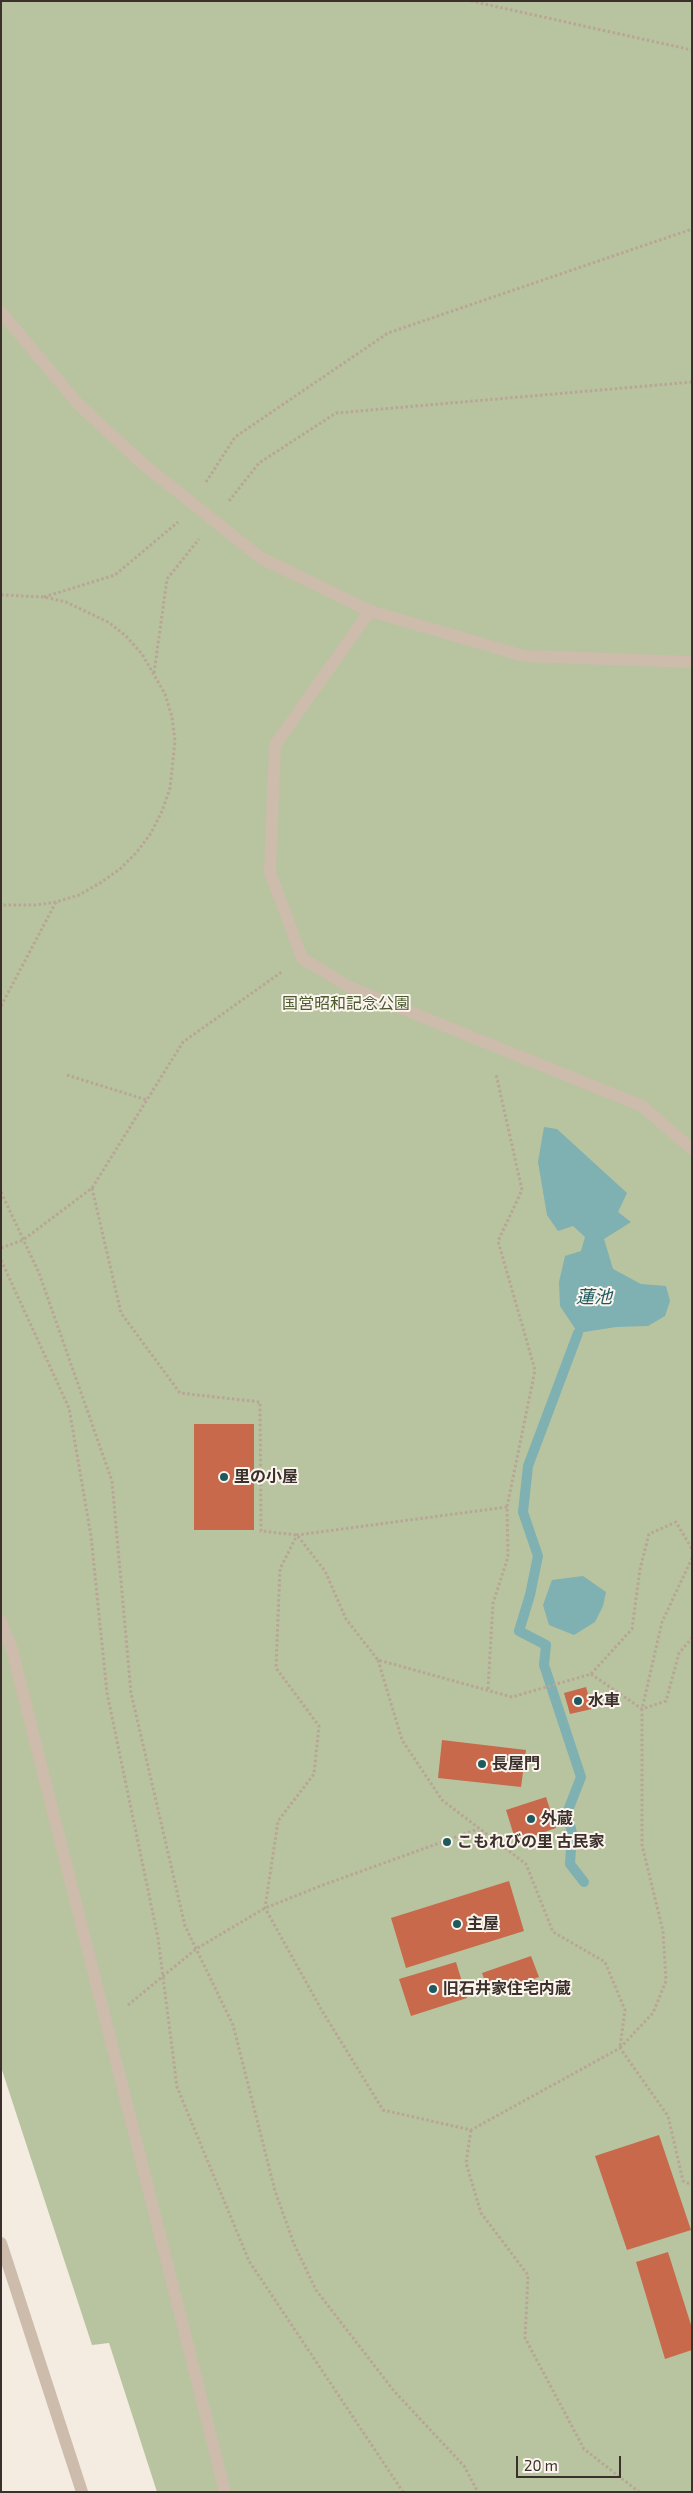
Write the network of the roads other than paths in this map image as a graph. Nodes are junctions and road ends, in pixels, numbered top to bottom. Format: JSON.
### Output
{"nodes":[{"id":1,"x":1,"y":312,"type":"edge"},
{"id":2,"x":370,"y":611,"type":"junction"},
{"id":3,"x":692,"y":662,"type":"edge"},
{"id":4,"x":692,"y":1149,"type":"edge"},
{"id":5,"x":1,"y":1621,"type":"edge"},
{"id":6,"x":1,"y":2243,"type":"edge"},
{"id":7,"x":82,"y":2492,"type":"edge"},
{"id":8,"x":225,"y":2492,"type":"edge"}],
"edges":[{"from":1,"to":2,"type":"street","bridge":true},
{"from":2,"to":3,"type":"street"},
{"from":2,"to":4,"type":"street"},
{"from":5,"to":8,"type":"street"},
{"from":6,"to":7,"type":"street"}]}
